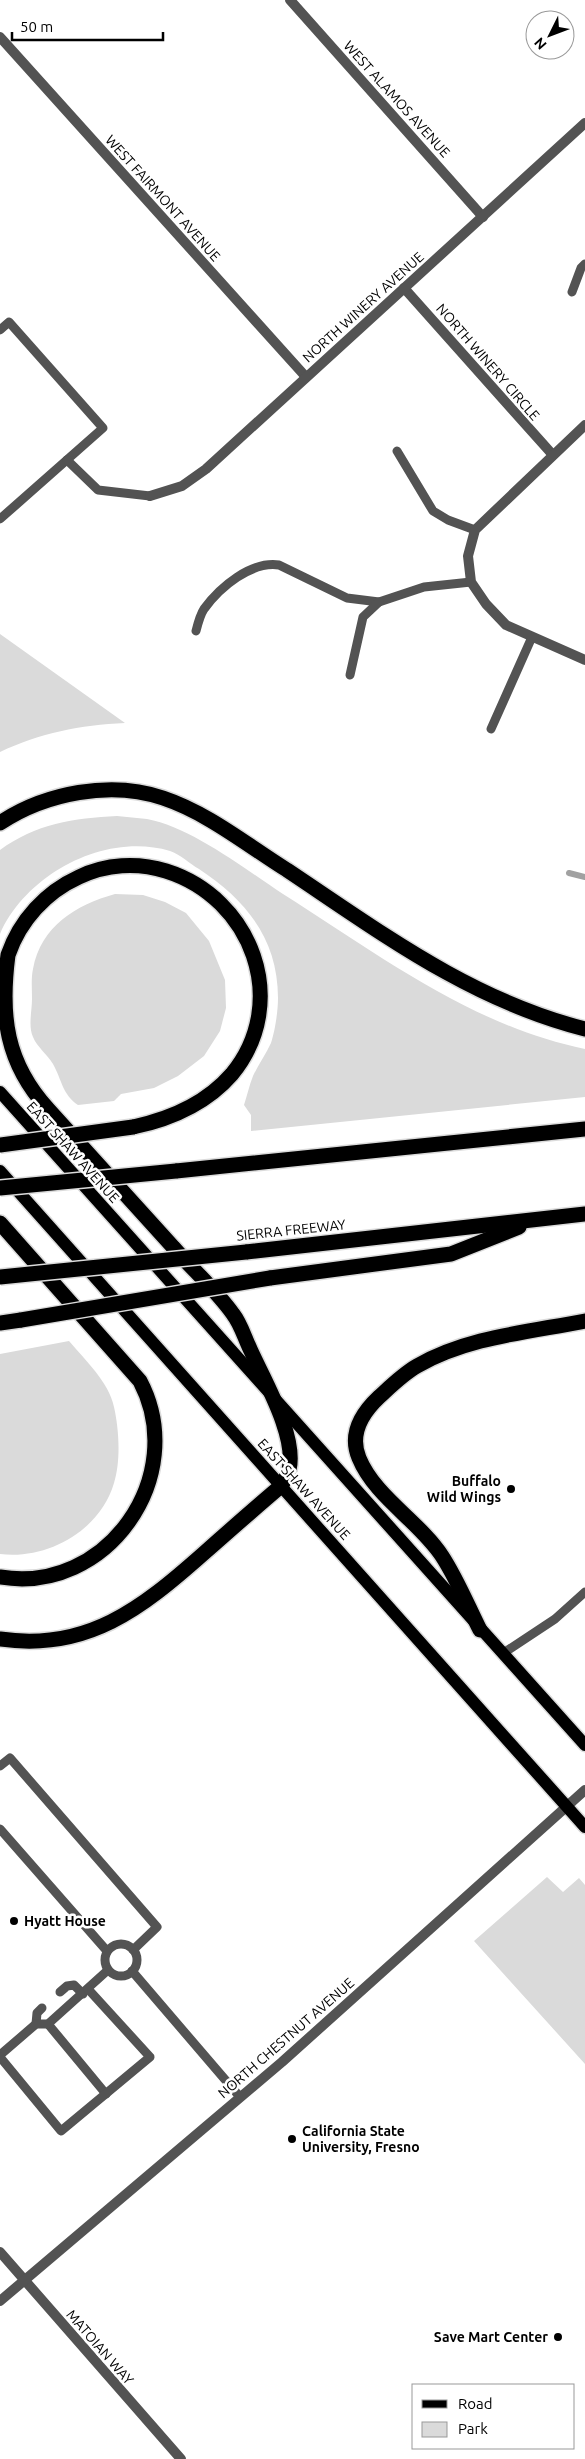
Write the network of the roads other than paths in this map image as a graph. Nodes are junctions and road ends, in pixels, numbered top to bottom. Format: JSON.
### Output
{"nodes":[{"id":1,"x":290,"y":0,"type":"edge"},
{"id":2,"x":0,"y":36,"type":"edge"},
{"id":3,"x":585,"y":123,"type":"edge"},
{"id":4,"x":483,"y":217,"type":"junction"},
{"id":5,"x":585,"y":264,"type":"edge"},
{"id":6,"x":404,"y":288,"type":"junction"},
{"id":7,"x":572,"y":292,"type":"dead end"},
{"id":8,"x":0,"y":330,"type":"edge"},
{"id":9,"x":306,"y":377,"type":"junction"},
{"id":10,"x":585,"y":425,"type":"edge"},
{"id":11,"x":397,"y":451,"type":"dead end"},
{"id":12,"x":552,"y":454,"type":"junction"},
{"id":13,"x":67,"y":460,"type":"junction"},
{"id":14,"x":150,"y":496,"type":"joint"},
{"id":15,"x":0,"y":520,"type":"edge"},
{"id":16,"x":475,"y":530,"type":"junction"},
{"id":17,"x":471,"y":582,"type":"junction"},
{"id":18,"x":379,"y":602,"type":"junction"},
{"id":19,"x":196,"y":630,"type":"dead end"},
{"id":20,"x":532,"y":637,"type":"junction"},
{"id":21,"x":585,"y":660,"type":"edge"},
{"id":22,"x":350,"y":675,"type":"dead end"},
{"id":23,"x":491,"y":729,"type":"dead end"},
{"id":24,"x":0,"y":823,"type":"edge"},
{"id":25,"x":585,"y":1030,"type":"edge"},
{"id":26,"x":0,"y":1092,"type":"edge"},
{"id":27,"x":585,"y":1129,"type":"edge"},
{"id":28,"x":0,"y":1144,"type":"edge"},
{"id":29,"x":0,"y":1171,"type":"edge"},
{"id":30,"x":0,"y":1188,"type":"edge"},
{"id":31,"x":585,"y":1214,"type":"edge"},
{"id":32,"x":538,"y":1220,"type":"junction"},
{"id":33,"x":0,"y":1223,"type":"edge"},
{"id":34,"x":0,"y":1277,"type":"edge"},
{"id":35,"x":585,"y":1321,"type":"edge"},
{"id":36,"x":0,"y":1323,"type":"edge"},
{"id":37,"x":273,"y":1400,"type":"junction"},
{"id":38,"x":281,"y":1486,"type":"junction"},
{"id":39,"x":0,"y":1577,"type":"edge"},
{"id":40,"x":585,"y":1592,"type":"edge"},
{"id":41,"x":480,"y":1630,"type":"junction"},
{"id":42,"x":0,"y":1639,"type":"edge"},
{"id":43,"x":502,"y":1654,"type":"junction"},
{"id":44,"x":585,"y":1746,"type":"edge"},
{"id":45,"x":0,"y":1766,"type":"edge"},
{"id":46,"x":585,"y":1790,"type":"edge"},
{"id":47,"x":567,"y":1807,"type":"junction"},
{"id":48,"x":585,"y":1827,"type":"edge"},
{"id":49,"x":0,"y":1829,"type":"edge"},
{"id":50,"x":133,"y":1950,"type":"junction"},
{"id":51,"x":107,"y":1952,"type":"junction"},
{"id":52,"x":108,"y":1970,"type":"junction"},
{"id":53,"x":132,"y":1970,"type":"junction"},
{"id":54,"x":60,"y":1992,"type":"dead end"},
{"id":55,"x":85,"y":1992,"type":"junction"},
{"id":56,"x":42,"y":2008,"type":"dead end"},
{"id":57,"x":36,"y":2024,"type":"junction"},
{"id":58,"x":48,"y":2024,"type":"junction"},
{"id":59,"x":0,"y":2056,"type":"edge"},
{"id":60,"x":106,"y":2094,"type":"junction"},
{"id":61,"x":240,"y":2097,"type":"junction"},
{"id":62,"x":0,"y":2252,"type":"edge"},
{"id":63,"x":24,"y":2280,"type":"junction"},
{"id":64,"x":0,"y":2301,"type":"edge"},
{"id":65,"x":181,"y":2459,"type":"edge"}],
"edges":[{"from":1,"to":4,"type":"street","name":"WEST ALAMOS AVENUE"},
{"from":2,"to":9,"type":"street","name":"WEST FAIRMONT AVENUE"},
{"from":3,"to":4,"type":"street","name":"NORTH WINERY AVENUE"},
{"from":4,"to":6,"type":"street","name":"NORTH WINERY AVENUE"},
{"from":5,"to":7,"type":"lane"},
{"from":6,"to":9,"type":"street","name":"NORTH WINERY AVENUE"},
{"from":6,"to":12,"type":"street","name":"NORTH WINERY CIRCLE"},
{"from":8,"to":13,"type":"lane"},
{"from":9,"to":14,"type":"street","name":"NORTH WINERY AVENUE"},
{"from":10,"to":12,"type":"street"},
{"from":11,"to":16,"type":"lane"},
{"from":12,"to":16,"type":"street"},
{"from":13,"to":14,"type":"lane"},
{"from":13,"to":15,"type":"lane"},
{"from":16,"to":17,"type":"street"},
{"from":17,"to":18,"type":"lane"},
{"from":17,"to":20,"type":"street"},
{"from":18,"to":19,"type":"lane"},
{"from":18,"to":22,"type":"lane"},
{"from":20,"to":21,"type":"street"},
{"from":20,"to":23,"type":"lane"},
{"from":24,"to":25,"type":"highway"},
{"from":26,"to":37,"type":"main road","name":"EAST SHAW AVENUE"},
{"from":27,"to":30,"type":"highway","bridge":true},
{"from":28,"to":37,"type":"highway","bridge":true},
{"from":29,"to":38,"type":"main road","name":"EAST SHAW AVENUE"},
{"from":31,"to":32,"type":"highway","name":"SIERRA FREEWAY"},
{"from":32,"to":34,"type":"highway","name":"SIERRA FREEWAY","bridge":true},
{"from":32,"to":36,"type":"highway","bridge":true},
{"from":33,"to":39,"type":"highway"},
{"from":35,"to":41,"type":"highway"},
{"from":37,"to":38,"type":"highway"},
{"from":37,"to":41,"type":"main road","name":"EAST SHAW AVENUE"},
{"from":38,"to":42,"type":"highway"},
{"from":38,"to":47,"type":"main road","name":"EAST SHAW AVENUE"},
{"from":40,"to":43,"type":"lane"},
{"from":41,"to":43,"type":"main road","name":"EAST SHAW AVENUE"},
{"from":43,"to":44,"type":"main road","name":"EAST SHAW AVENUE"},
{"from":45,"to":50,"type":"lane"},
{"from":46,"to":47,"type":"street","name":"NORTH CHESTNUT AVENUE"},
{"from":47,"to":48,"type":"main road","name":"EAST SHAW AVENUE"},
{"from":47,"to":61,"type":"street","name":"NORTH CHESTNUT AVENUE"},
{"from":49,"to":51,"type":"lane"},
{"from":50,"to":51,"type":"lane"},
{"from":50,"to":53,"type":"lane"},
{"from":51,"to":52,"type":"lane"},
{"from":52,"to":53,"type":"lane"},
{"from":52,"to":55,"type":"lane"},
{"from":53,"to":61,"type":"lane"},
{"from":54,"to":55,"type":"lane"},
{"from":55,"to":58,"type":"lane"},
{"from":55,"to":60,"type":"lane"},
{"from":56,"to":57,"type":"lane"},
{"from":57,"to":58,"type":"lane"},
{"from":57,"to":59,"type":"lane"},
{"from":58,"to":60,"type":"lane"},
{"from":59,"to":60,"type":"lane"},
{"from":61,"to":63,"type":"street","name":"NORTH CHESTNUT AVENUE"},
{"from":62,"to":63,"type":"street","name":"MATOIAN WAY"},
{"from":63,"to":64,"type":"street","name":"NORTH CHESTNUT AVENUE"},
{"from":63,"to":65,"type":"street","name":"MATOIAN WAY"}]}
